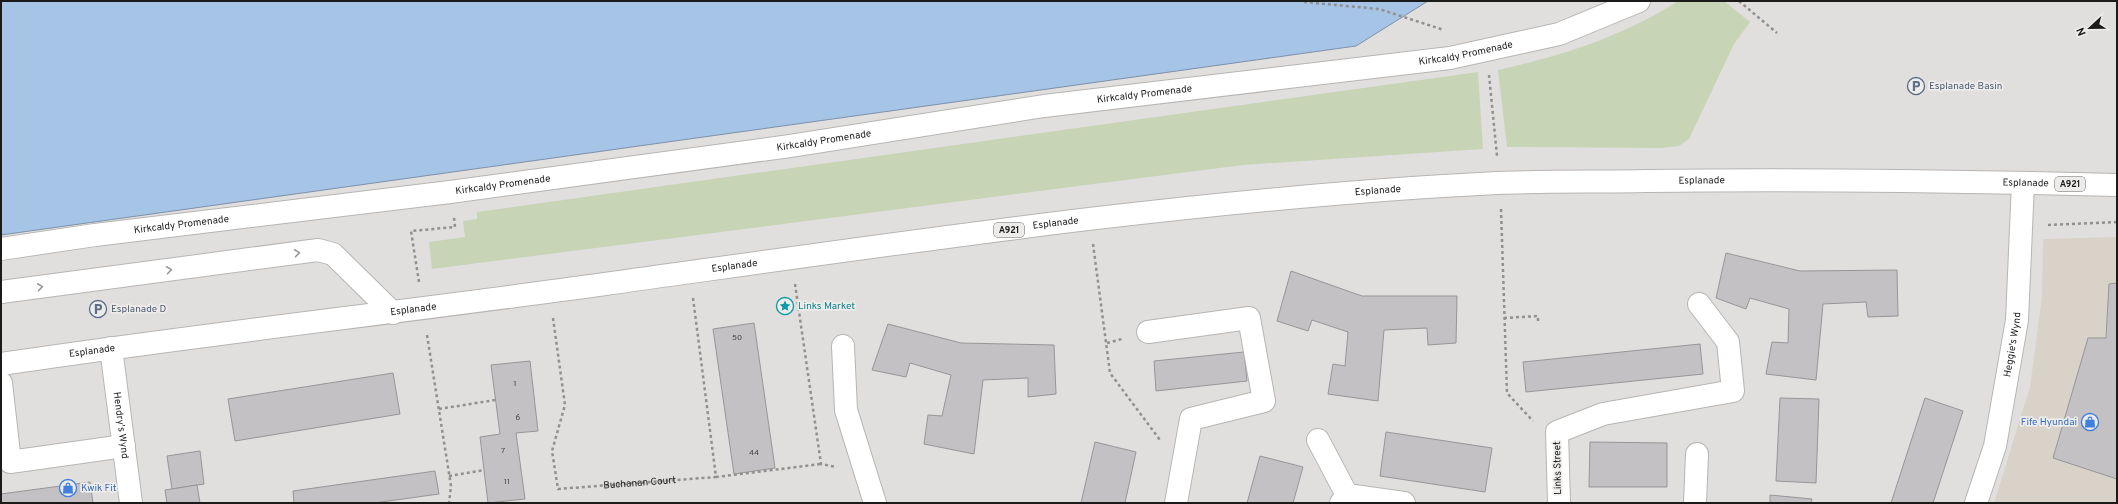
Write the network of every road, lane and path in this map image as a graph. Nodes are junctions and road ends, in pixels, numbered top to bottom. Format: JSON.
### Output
{"nodes":[{"id":1,"x":1639,"y":1,"type":"edge"},
{"id":2,"x":1739,"y":1,"type":"edge"},
{"id":3,"x":1304,"y":2,"type":"edge"},
{"id":4,"x":1778,"y":33,"type":"dead end"},
{"id":5,"x":1486,"y":52,"type":"junction"},
{"id":6,"x":1500,"y":183,"type":"junction"},
{"id":7,"x":2023,"y":183,"type":"junction"},
{"id":8,"x":2117,"y":185,"type":"edge"},
{"id":9,"x":1090,"y":219,"type":"junction"},
{"id":10,"x":2117,"y":222,"type":"edge"},
{"id":11,"x":2021,"y":226,"type":"junction"},
{"id":12,"x":1,"y":249,"type":"edge"},
{"id":13,"x":792,"y":258,"type":"junction"},
{"id":14,"x":690,"y":272,"type":"junction"},
{"id":15,"x":1,"y":292,"type":"edge"},
{"id":16,"x":549,"y":292,"type":"junction"},
{"id":17,"x":1699,"y":304,"type":"dead end"},
{"id":18,"x":393,"y":313,"type":"junction"},
{"id":19,"x":1504,"y":318,"type":"junction"},
{"id":20,"x":1538,"y":321,"type":"dead end"},
{"id":21,"x":1148,"y":332,"type":"dead end"},
{"id":22,"x":843,"y":346,"type":"dead end"},
{"id":23,"x":111,"y":348,"type":"junction"},
{"id":24,"x":1,"y":364,"type":"edge"},
{"id":25,"x":1,"y":383,"type":"edge"},
{"id":26,"x":495,"y":400,"type":"dead end"},
{"id":27,"x":439,"y":409,"type":"dead end"},
{"id":28,"x":1557,"y":432,"type":"junction"},
{"id":29,"x":1318,"y":440,"type":"dead end"},
{"id":30,"x":124,"y":446,"type":"junction"},
{"id":31,"x":1697,"y":454,"type":"dead end"},
{"id":32,"x":821,"y":464,"type":"junction"},
{"id":33,"x":1182,"y":469,"type":"junction"},
{"id":34,"x":484,"y":470,"type":"dead end"},
{"id":35,"x":866,"y":473,"type":"junction"},
{"id":36,"x":449,"y":476,"type":"dead end"},
{"id":37,"x":716,"y":477,"type":"junction"},
{"id":38,"x":1344,"y":499,"type":"edge"},
{"id":39,"x":131,"y":503,"type":"edge"},
{"id":40,"x":875,"y":503,"type":"edge"},
{"id":41,"x":1176,"y":503,"type":"edge"},
{"id":42,"x":1404,"y":503,"type":"edge"},
{"id":43,"x":1558,"y":503,"type":"edge"},
{"id":44,"x":1695,"y":503,"type":"edge"},
{"id":45,"x":1976,"y":503,"type":"edge"}],
"edges":[{"from":1,"to":5,"type":"street","name":"Kirkcaldy Promenade"},
{"from":2,"to":4,"type":"path"},
{"from":3,"to":5,"type":"path"},
{"from":5,"to":6,"type":"path"},
{"from":5,"to":12,"type":"street","name":"Kirkcaldy Promenade"},
{"from":6,"to":7,"type":"street","name":"Esplanade","number":"A921"},
{"from":6,"to":9,"type":"street","name":"Esplanade","number":"A921"},
{"from":6,"to":19,"type":"path"},
{"from":7,"to":8,"type":"street","name":"Esplanade","number":"A921"},
{"from":7,"to":11,"type":"street","name":"Heggie's Wynd"},
{"from":9,"to":13,"type":"street","name":"Esplanade","number":"A921"},
{"from":9,"to":33,"type":"path"},
{"from":10,"to":11,"type":"path"},
{"from":11,"to":45,"type":"street","name":"Heggie's Wynd"},
{"from":13,"to":14,"type":"street","name":"Esplanade","number":"A921"},
{"from":13,"to":32,"type":"path"},
{"from":14,"to":16,"type":"street","name":"Esplanade","number":"A921"},
{"from":14,"to":37,"type":"path"},
{"from":15,"to":18,"type":"street","one_way":true},
{"from":16,"to":18,"type":"street","name":"Esplanade","number":"A921"},
{"from":16,"to":37,"type":"path","name":"Buchanan Court"},
{"from":17,"to":28,"type":"street"},
{"from":18,"to":23,"type":"street","name":"Esplanade","number":"A921"},
{"from":19,"to":20,"type":"path"},
{"from":19,"to":28,"type":"path"},
{"from":21,"to":33,"type":"street"},
{"from":22,"to":35,"type":"street"},
{"from":23,"to":24,"type":"street","name":"Esplanade","number":"A921"},
{"from":23,"to":30,"type":"street","name":"Hendry's Wynd"},
{"from":25,"to":30,"type":"street"},
{"from":26,"to":27,"type":"path"},
{"from":28,"to":43,"type":"street","name":"Links Street"},
{"from":29,"to":38,"type":"street"},
{"from":30,"to":39,"type":"street","name":"Hendry's Wynd"},
{"from":31,"to":44,"type":"street"},
{"from":32,"to":35,"type":"path"},
{"from":32,"to":37,"type":"path"},
{"from":33,"to":41,"type":"street"},
{"from":34,"to":36,"type":"path"},
{"from":35,"to":40,"type":"street"},
{"from":38,"to":42,"type":"street"}]}
